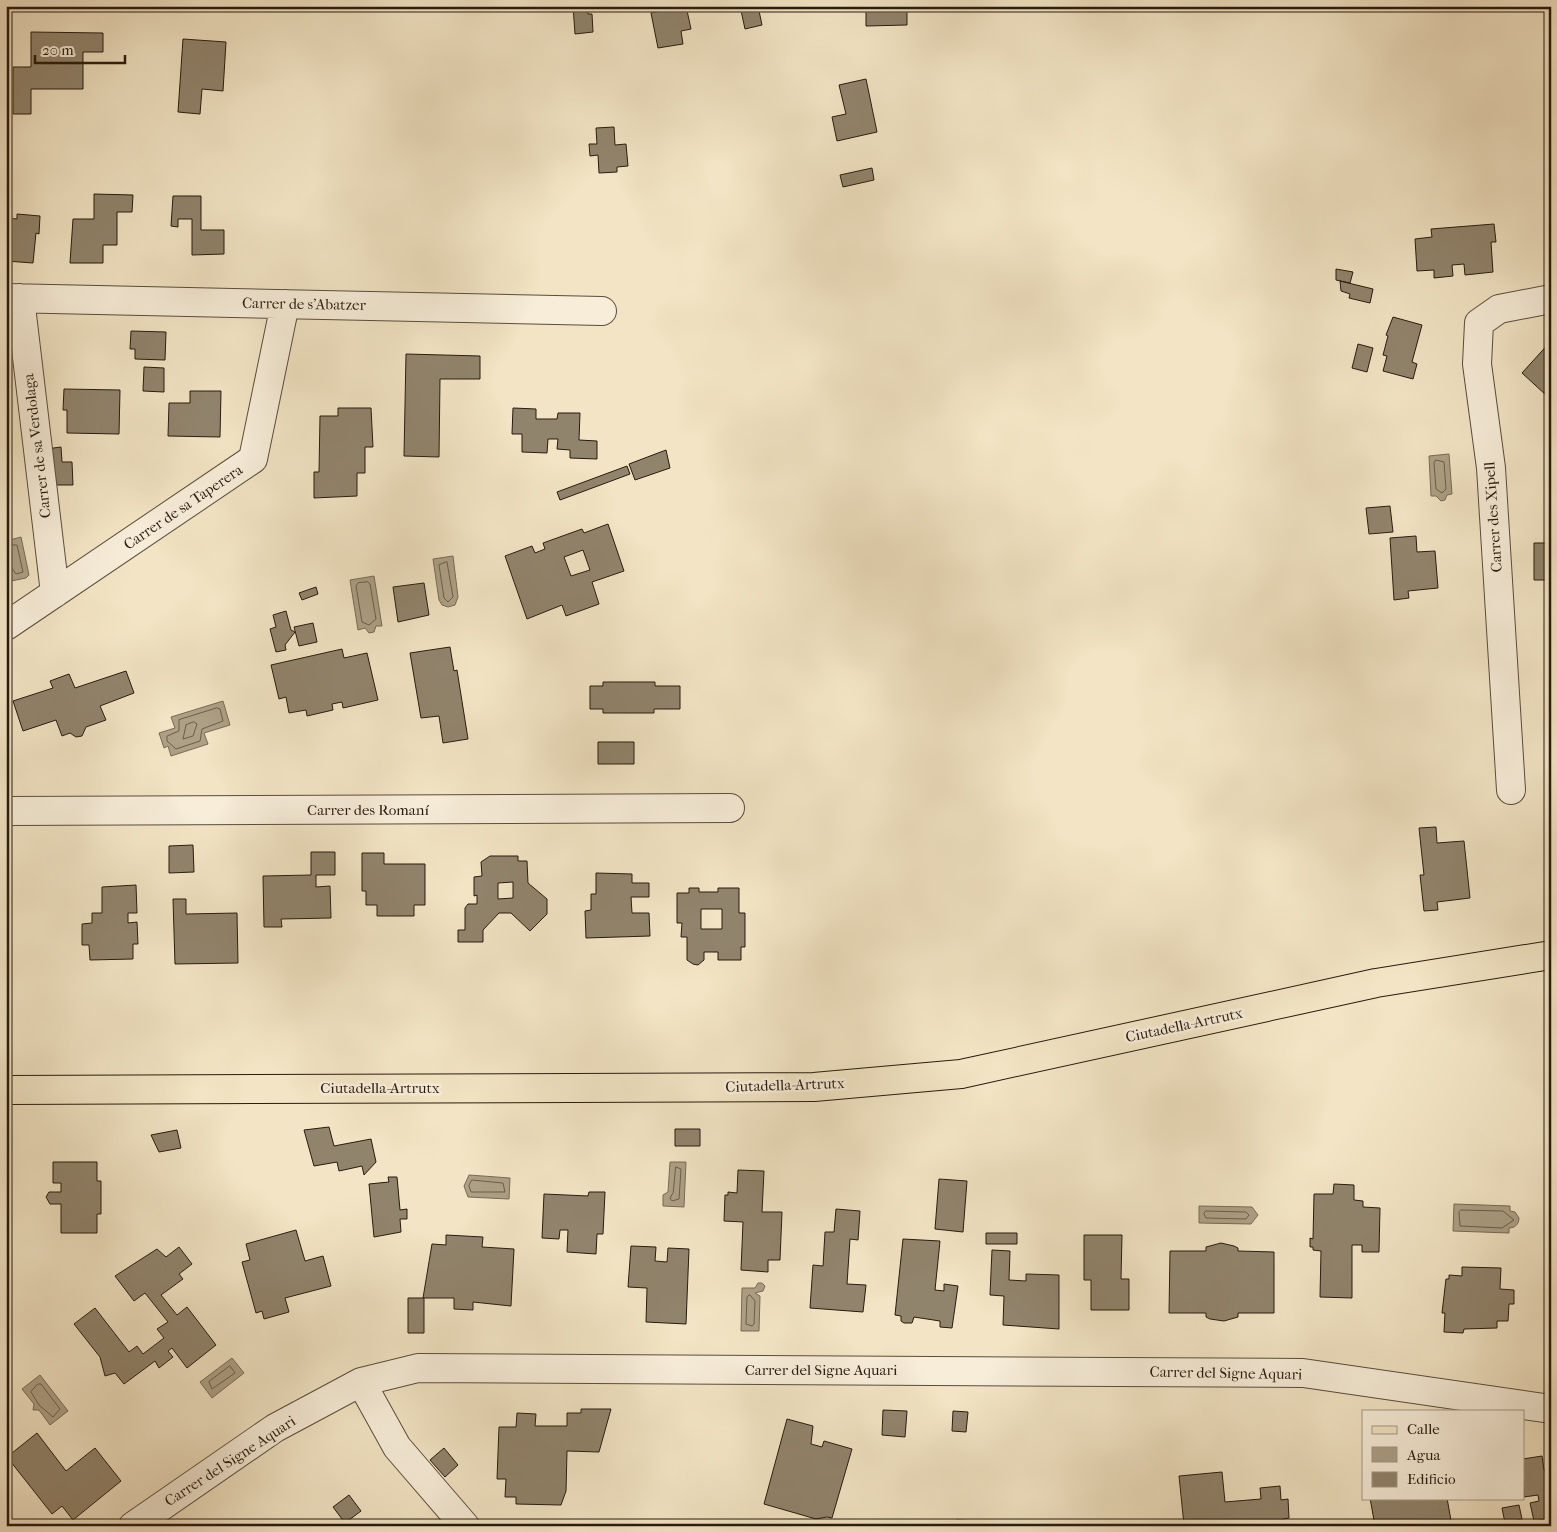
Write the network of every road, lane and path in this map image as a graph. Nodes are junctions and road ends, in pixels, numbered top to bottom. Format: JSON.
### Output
{"nodes":[{"id":1,"x":13,"y":298,"type":"edge"},
{"id":2,"x":1551,"y":299,"type":"edge"},
{"id":3,"x":285,"y":304,"type":"junction"},
{"id":4,"x":602,"y":310,"type":"dead end"},
{"id":5,"x":55,"y":593,"type":"junction"},
{"id":6,"x":6,"y":626,"type":"edge"},
{"id":7,"x":1511,"y":790,"type":"dead end"},
{"id":8,"x":730,"y":808,"type":"dead end"},
{"id":9,"x":6,"y":811,"type":"edge"},
{"id":10,"x":1551,"y":955,"type":"edge"},
{"id":11,"x":6,"y":1090,"type":"edge"},
{"id":12,"x":361,"y":1382,"type":"junction"},
{"id":13,"x":1551,"y":1409,"type":"edge"},
{"id":14,"x":133,"y":1526,"type":"edge"},
{"id":15,"x":465,"y":1526,"type":"edge"}],
"edges":[{"from":1,"to":3,"type":"street","name":"Carrer de s'Abatzer"},
{"from":1,"to":5,"type":"street","name":"Carrer de sa Verdolaga"},
{"from":2,"to":7,"type":"street","name":"Carrer des Xipell"},
{"from":3,"to":4,"type":"street","name":"Carrer de s'Abatzer"},
{"from":3,"to":5,"type":"street","name":"Carrer de sa Taperera"},
{"from":5,"to":6,"type":"street","name":"Carrer de sa Taperera"},
{"from":8,"to":9,"type":"street","name":"Carrer des Romaní"},
{"from":10,"to":11,"type":"main road","name":"Ciutadella-Artrutx"},
{"from":12,"to":13,"type":"street","name":"Carrer del Signe Aquari"},
{"from":12,"to":14,"type":"street","name":"Carrer del Signe Aquari"},
{"from":12,"to":15,"type":"street"}]}
